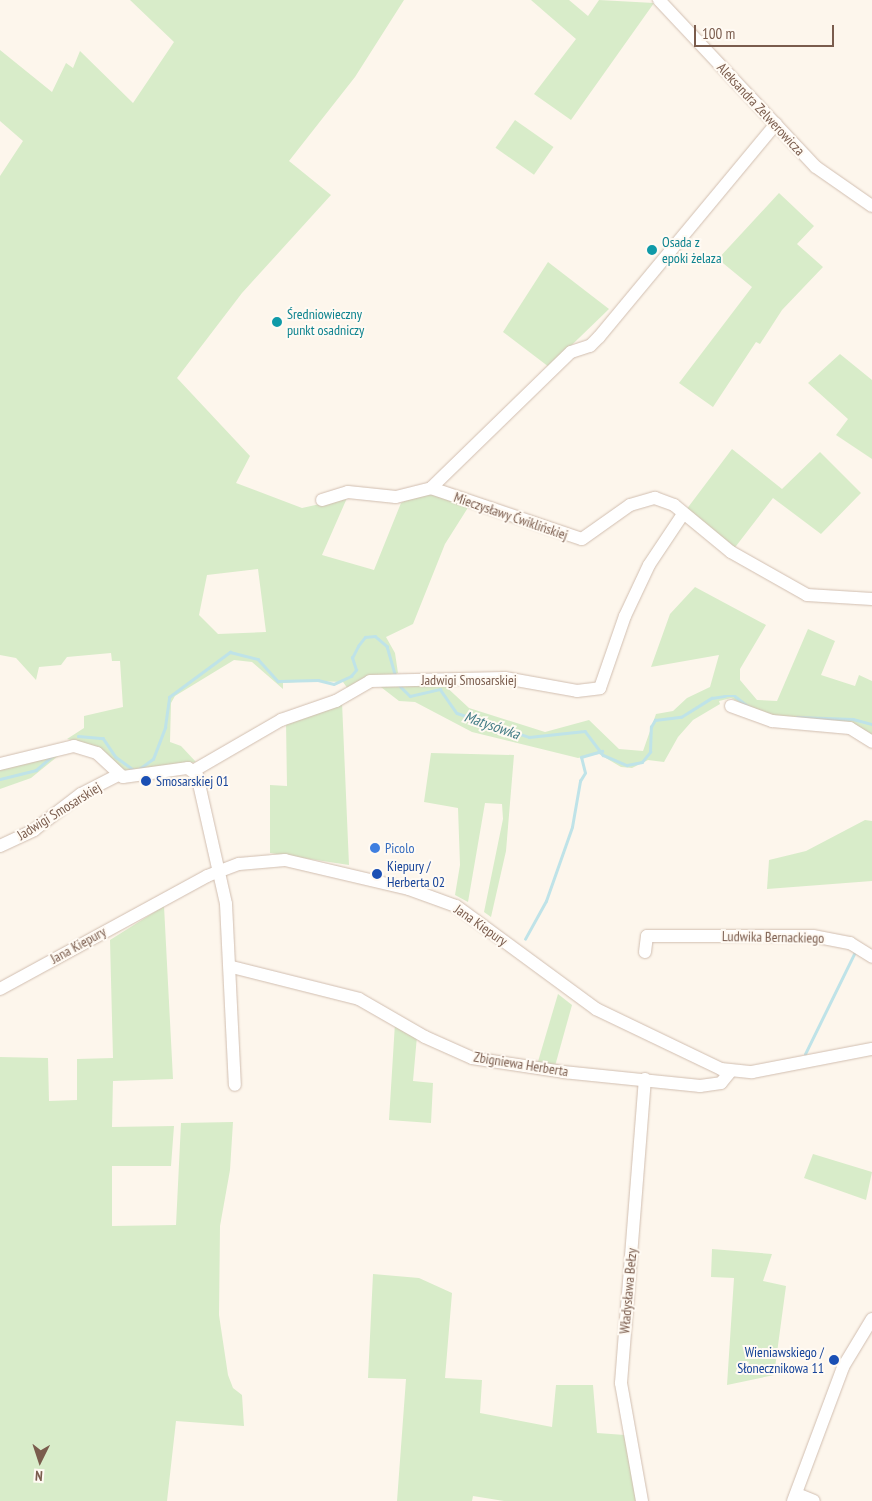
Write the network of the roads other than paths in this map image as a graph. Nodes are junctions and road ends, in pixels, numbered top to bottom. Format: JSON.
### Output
{"nodes":[{"id":1,"x":660,"y":0,"type":"edge"},
{"id":2,"x":776,"y":124,"type":"junction"},
{"id":3,"x":872,"y":206,"type":"edge"},
{"id":4,"x":431,"y":488,"type":"junction"},
{"id":5,"x":322,"y":500,"type":"dead end"},
{"id":6,"x":683,"y":514,"type":"junction"},
{"id":7,"x":872,"y":599,"type":"edge"},
{"id":8,"x":731,"y":706,"type":"dead end"},
{"id":9,"x":872,"y":742,"type":"edge"},
{"id":10,"x":0,"y":764,"type":"edge"},
{"id":11,"x":193,"y":770,"type":"junction"},
{"id":12,"x":118,"y":775,"type":"junction"},
{"id":13,"x":0,"y":846,"type":"edge"},
{"id":14,"x":220,"y":870,"type":"junction"},
{"id":15,"x":645,"y":952,"type":"dead end"},
{"id":16,"x":872,"y":957,"type":"edge"},
{"id":17,"x":232,"y":967,"type":"junction"},
{"id":18,"x":0,"y":989,"type":"edge"},
{"id":19,"x":872,"y":1049,"type":"edge"},
{"id":20,"x":730,"y":1072,"type":"junction"},
{"id":21,"x":645,"y":1079,"type":"junction"},
{"id":22,"x":235,"y":1086,"type":"dead end"},
{"id":23,"x":872,"y":1318,"type":"edge"},
{"id":24,"x":795,"y":1497,"type":"edge"},
{"id":25,"x":642,"y":1501,"type":"edge"},
{"id":26,"x":814,"y":1501,"type":"edge"}],
"edges":[{"from":1,"to":2,"type":"street","name":"Aleksandra Zelwerowicza"},
{"from":2,"to":3,"type":"street","name":"Aleksandra Zelwerowicza"},
{"from":2,"to":4,"type":"street"},
{"from":4,"to":5,"type":"street"},
{"from":4,"to":6,"type":"street","name":"Mieczysławy Ćwiklińskiej"},
{"from":6,"to":7,"type":"street","name":"Mieczysławy Ćwiklińskiej"},
{"from":6,"to":11,"type":"street","name":"Jadwigi Smosarskiej"},
{"from":8,"to":9,"type":"street"},
{"from":10,"to":12,"type":"street","name":"Jadwigi Smosarskiej"},
{"from":11,"to":12,"type":"street","name":"Jadwigi Smosarskiej"},
{"from":11,"to":14,"type":"street"},
{"from":12,"to":13,"type":"street","name":"Jadwigi Smosarskiej"},
{"from":14,"to":17,"type":"street"},
{"from":14,"to":18,"type":"street","name":"Jana Kiepury"},
{"from":14,"to":20,"type":"street","name":"Jana Kiepury"},
{"from":15,"to":16,"type":"street","name":"Ludwika Bernackiego"},
{"from":17,"to":21,"type":"street","name":"Zbigniewa Herberta"},
{"from":17,"to":22,"type":"street"},
{"from":19,"to":20,"type":"street","name":"Jana Kiepury"},
{"from":20,"to":21,"type":"street","name":"Zbigniewa Herberta"},
{"from":21,"to":25,"type":"street","name":"Władysława Bełzy"},
{"from":23,"to":24,"type":"street"},
{"from":24,"to":26,"type":"street"}]}
